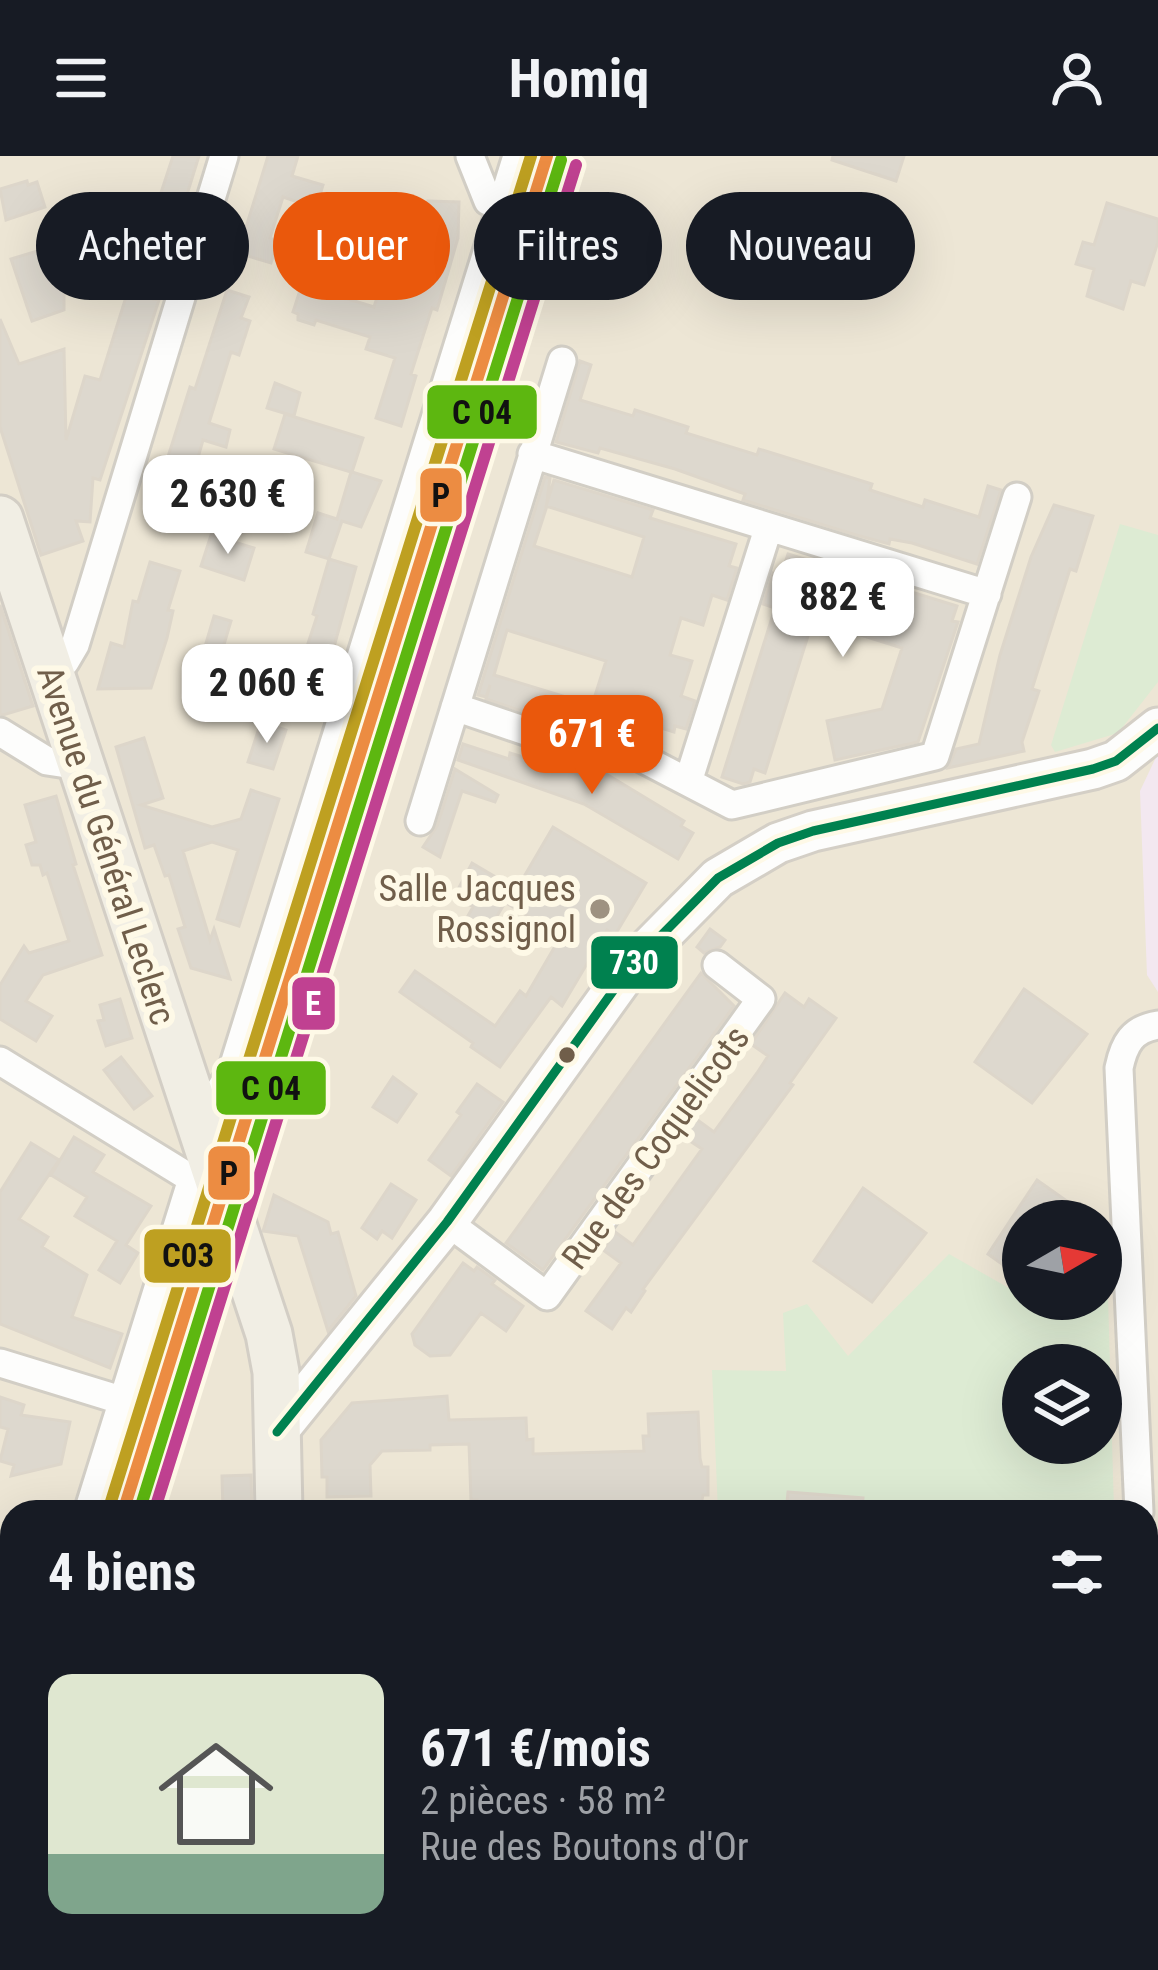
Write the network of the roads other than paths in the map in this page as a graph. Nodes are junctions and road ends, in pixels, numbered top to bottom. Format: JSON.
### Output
{"nodes":[{"id":1,"x":224,"y":156,"type":"edge"},
{"id":2,"x":470,"y":156,"type":"edge"},
{"id":3,"x":517,"y":156,"type":"edge"},
{"id":4,"x":484,"y":192,"type":"edge"},
{"id":5,"x":506,"y":192,"type":"edge"},
{"id":6,"x":474,"y":296,"type":"edge"},
{"id":7,"x":562,"y":362,"type":"dead end"},
{"id":8,"x":532,"y":454,"type":"junction"},
{"id":9,"x":1017,"y":497,"type":"dead end"},
{"id":10,"x":0,"y":519,"type":"edge"},
{"id":11,"x":768,"y":529,"type":"junction"},
{"id":12,"x":987,"y":594,"type":"junction"},
{"id":13,"x":50,"y":674,"type":"junction"},
{"id":14,"x":455,"y":706,"type":"junction"},
{"id":15,"x":1158,"y":728,"type":"edge"},
{"id":16,"x":0,"y":732,"type":"edge"},
{"id":17,"x":80,"y":766,"type":"junction"},
{"id":18,"x":688,"y":782,"type":"junction"},
{"id":19,"x":420,"y":820,"type":"dead end"},
{"id":20,"x":717,"y":965,"type":"dead end"},
{"id":21,"x":1158,"y":1025,"type":"edge"},
{"id":22,"x":0,"y":1060,"type":"edge"},
{"id":23,"x":192,"y":1104,"type":"junction"},
{"id":24,"x":203,"y":1175,"type":"junction"},
{"id":25,"x":447,"y":1222,"type":"junction"},
{"id":26,"x":1143,"y":1296,"type":"edge"},
{"id":27,"x":0,"y":1363,"type":"edge"},
{"id":28,"x":124,"y":1401,"type":"junction"},
{"id":29,"x":278,"y":1432,"type":"junction"},
{"id":30,"x":1148,"y":1469,"type":"edge"},
{"id":31,"x":92,"y":1500,"type":"edge"},
{"id":32,"x":279,"y":1500,"type":"edge"},
{"id":33,"x":1142,"y":1500,"type":"edge"}],
"edges":[{"from":1,"to":13,"type":"street"},
{"from":2,"to":4,"type":"street"},
{"from":3,"to":5,"type":"street"},
{"from":6,"to":23,"type":"street"},
{"from":7,"to":8,"type":"street"},
{"from":8,"to":11,"type":"street"},
{"from":8,"to":14,"type":"street"},
{"from":9,"to":12,"type":"street"},
{"from":10,"to":13,"type":"main road","name":"Avenue du Général Leclerc"},
{"from":11,"to":12,"type":"street"},
{"from":11,"to":18,"type":"street"},
{"from":12,"to":18,"type":"street"},
{"from":13,"to":17,"type":"main road","name":"Avenue du Général Leclerc"},
{"from":14,"to":18,"type":"street"},
{"from":14,"to":19,"type":"street"},
{"from":15,"to":25,"type":"main road"},
{"from":16,"to":17,"type":"street"},
{"from":17,"to":23,"type":"main road","name":"Avenue du Général Leclerc"},
{"from":20,"to":25,"type":"street","name":"Rue des Coquelicots"},
{"from":21,"to":26,"type":"street"},
{"from":22,"to":24,"type":"street"},
{"from":23,"to":24,"type":"main road","name":"Avenue du Général Leclerc"},
{"from":24,"to":28,"type":"street"},
{"from":24,"to":29,"type":"main road","name":"Avenue du Général Leclerc"},
{"from":25,"to":29,"type":"main road"},
{"from":26,"to":30,"type":"street"},
{"from":27,"to":28,"type":"street"},
{"from":28,"to":31,"type":"street"},
{"from":29,"to":32,"type":"main road","name":"Avenue du Général Leclerc"},
{"from":30,"to":33,"type":"street"}]}
